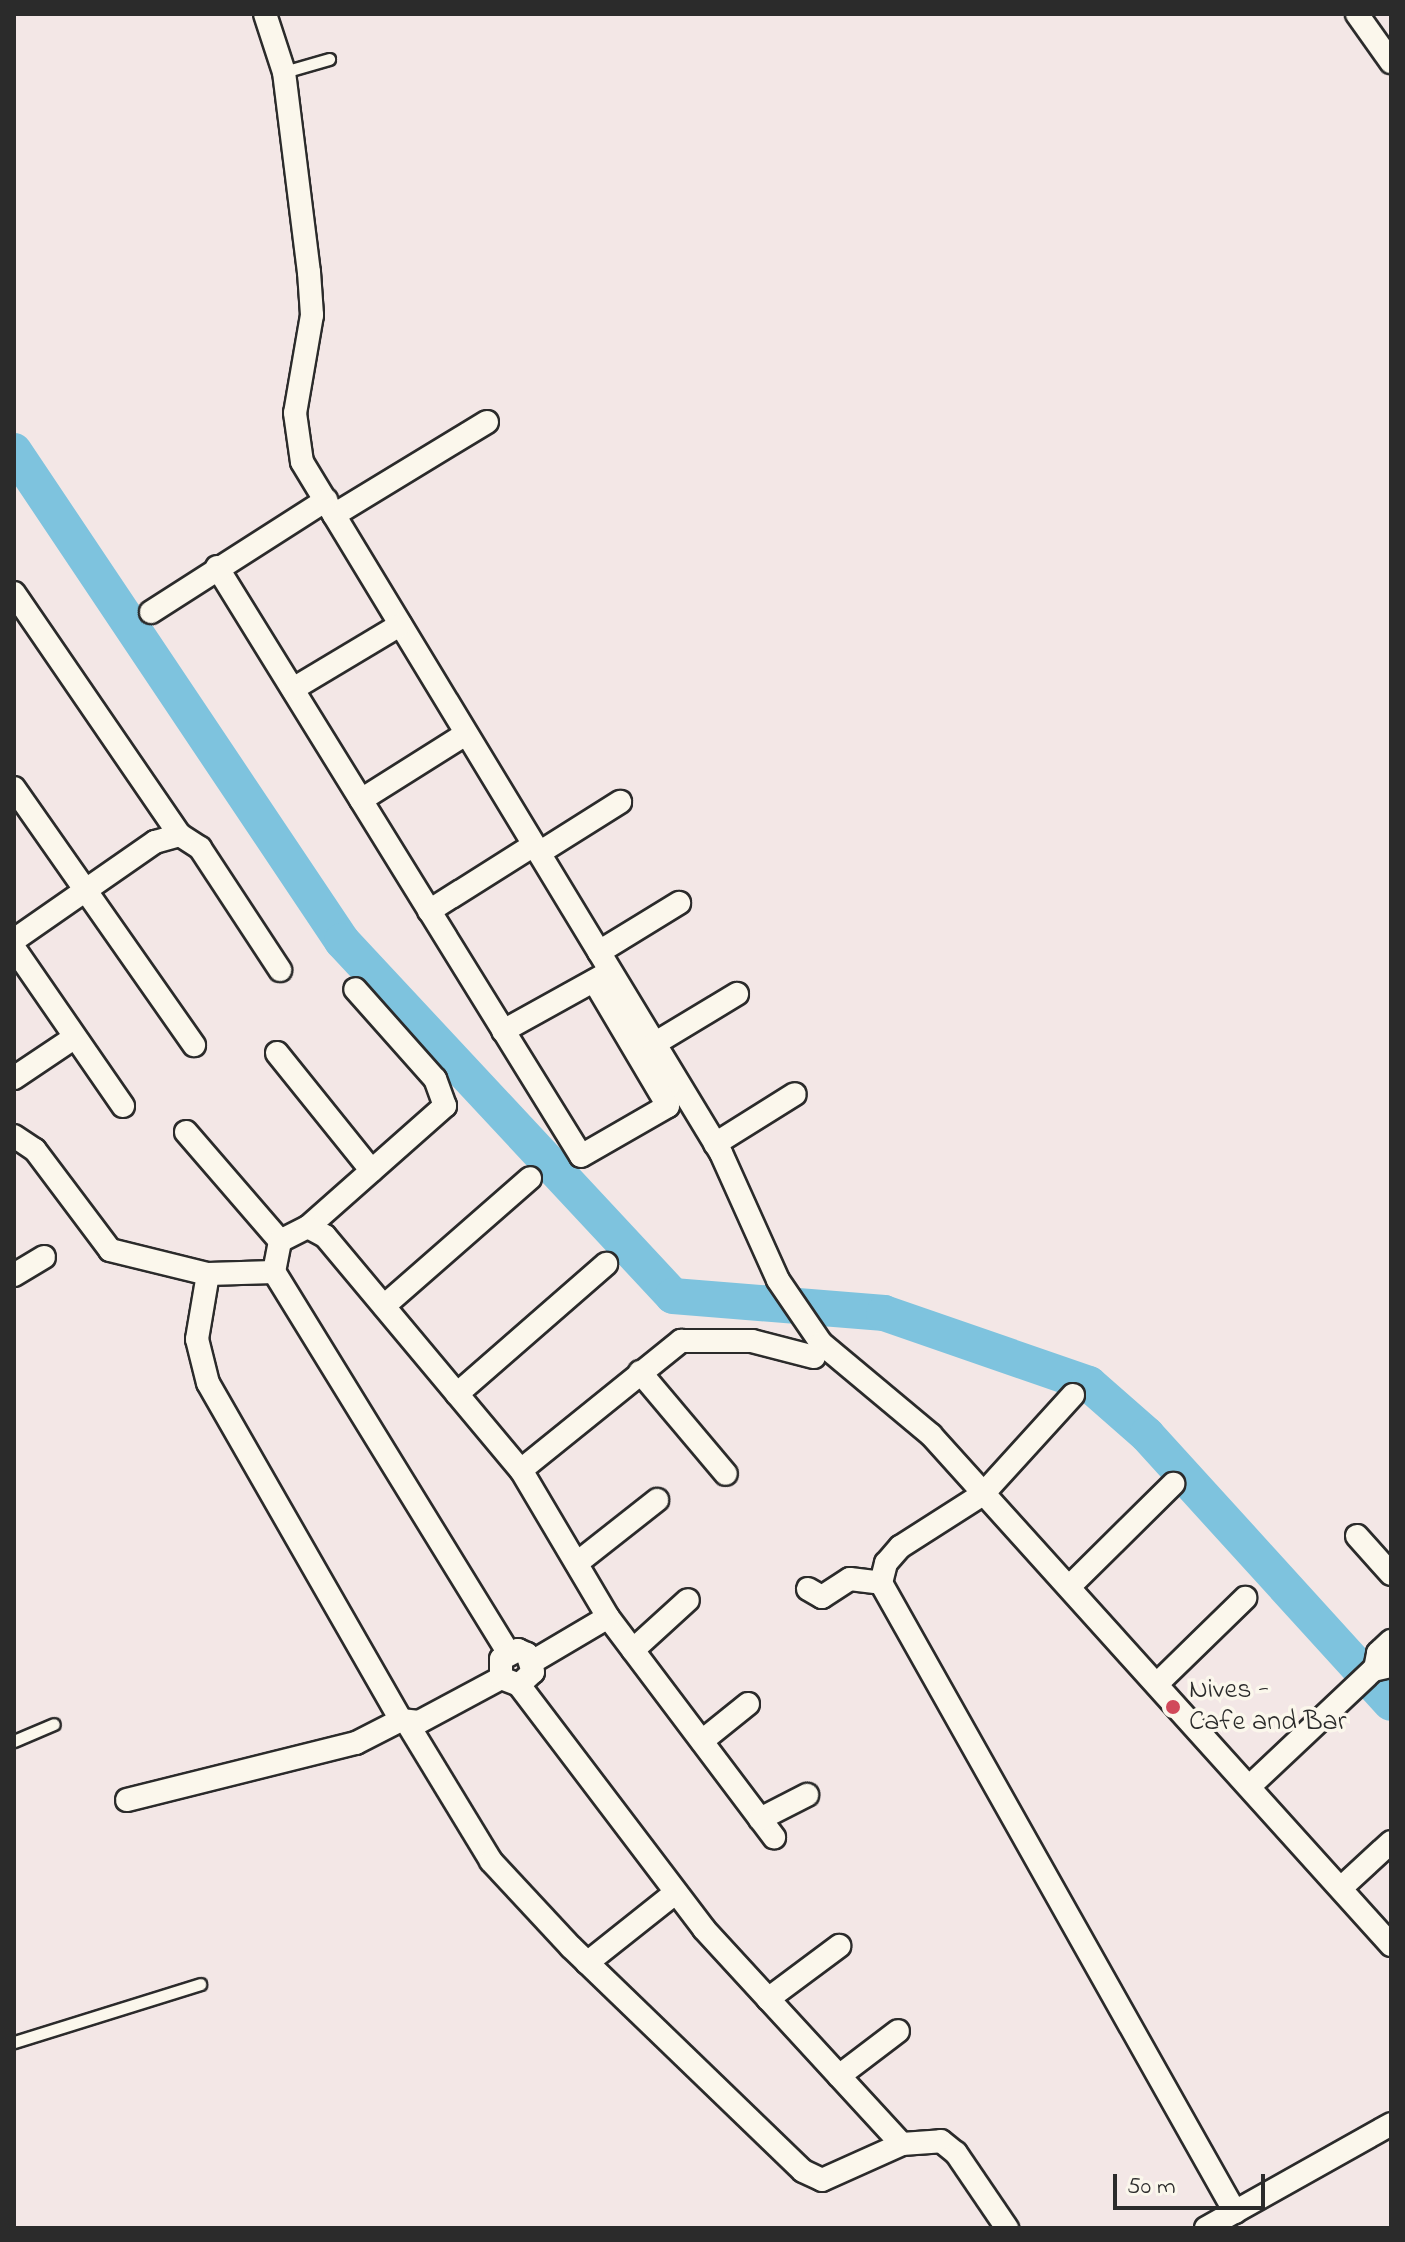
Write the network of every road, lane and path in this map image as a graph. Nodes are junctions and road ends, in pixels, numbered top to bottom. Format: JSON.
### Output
{"nodes":[{"id":1,"x":265,"y":14,"type":"edge"},
{"id":2,"x":1357,"y":14,"type":"edge"},
{"id":3,"x":329,"y":59,"type":"dead end"},
{"id":4,"x":1391,"y":62,"type":"edge"},
{"id":5,"x":284,"y":72,"type":"junction"},
{"id":6,"x":487,"y":422,"type":"dead end"},
{"id":7,"x":330,"y":507,"type":"junction"},
{"id":8,"x":217,"y":567,"type":"junction"},
{"id":9,"x":14,"y":593,"type":"edge"},
{"id":10,"x":151,"y":612,"type":"dead end"},
{"id":11,"x":400,"y":625,"type":"junction"},
{"id":12,"x":293,"y":689,"type":"junction"},
{"id":13,"x":466,"y":734,"type":"junction"},
{"id":14,"x":16,"y":794,"type":"edge"},
{"id":15,"x":361,"y":800,"type":"junction"},
{"id":16,"x":620,"y":802,"type":"dead end"},
{"id":17,"x":180,"y":835,"type":"junction"},
{"id":18,"x":536,"y":849,"type":"junction"},
{"id":19,"x":84,"y":888,"type":"junction"},
{"id":20,"x":679,"y":903,"type":"dead end"},
{"id":21,"x":429,"y":911,"type":"junction"},
{"id":22,"x":14,"y":940,"type":"edge"},
{"id":23,"x":14,"y":948,"type":"edge"},
{"id":24,"x":601,"y":968,"type":"junction"},
{"id":25,"x":280,"y":970,"type":"dead end"},
{"id":26,"x":355,"y":989,"type":"dead end"},
{"id":27,"x":737,"y":994,"type":"dead end"},
{"id":28,"x":503,"y":1031,"type":"junction"},
{"id":29,"x":75,"y":1037,"type":"junction"},
{"id":30,"x":654,"y":1044,"type":"junction"},
{"id":31,"x":194,"y":1045,"type":"dead end"},
{"id":32,"x":277,"y":1053,"type":"dead end"},
{"id":33,"x":14,"y":1078,"type":"edge"},
{"id":34,"x":795,"y":1094,"type":"dead end"},
{"id":35,"x":123,"y":1106,"type":"dead end"},
{"id":36,"x":186,"y":1132,"type":"dead end"},
{"id":37,"x":14,"y":1136,"type":"edge"},
{"id":38,"x":715,"y":1144,"type":"junction"},
{"id":39,"x":372,"y":1171,"type":"junction"},
{"id":40,"x":530,"y":1178,"type":"dead end"},
{"id":41,"x":308,"y":1227,"type":"junction"},
{"id":42,"x":280,"y":1241,"type":"junction"},
{"id":43,"x":44,"y":1257,"type":"dead end"},
{"id":44,"x":606,"y":1264,"type":"dead end"},
{"id":45,"x":274,"y":1272,"type":"junction"},
{"id":46,"x":208,"y":1274,"type":"junction"},
{"id":47,"x":14,"y":1275,"type":"edge"},
{"id":48,"x":384,"y":1306,"type":"junction"},
{"id":49,"x":818,"y":1350,"type":"junction"},
{"id":50,"x":640,"y":1372,"type":"junction"},
{"id":51,"x":457,"y":1394,"type":"junction"},
{"id":52,"x":1073,"y":1395,"type":"dead end"},
{"id":53,"x":521,"y":1470,"type":"junction"},
{"id":54,"x":726,"y":1474,"type":"dead end"},
{"id":55,"x":1173,"y":1484,"type":"dead end"},
{"id":56,"x":983,"y":1494,"type":"junction"},
{"id":57,"x":657,"y":1500,"type":"dead end"},
{"id":58,"x":1357,"y":1536,"type":"dead end"},
{"id":59,"x":577,"y":1563,"type":"junction"},
{"id":60,"x":1391,"y":1574,"type":"edge"},
{"id":61,"x":881,"y":1583,"type":"junction"},
{"id":62,"x":1071,"y":1585,"type":"junction"},
{"id":63,"x":808,"y":1589,"type":"dead end"},
{"id":64,"x":1245,"y":1598,"type":"dead end"},
{"id":65,"x":688,"y":1600,"type":"dead end"},
{"id":66,"x":608,"y":1617,"type":"junction"},
{"id":67,"x":1391,"y":1641,"type":"edge"},
{"id":68,"x":633,"y":1650,"type":"junction"},
{"id":69,"x":508,"y":1652,"type":"junction"},
{"id":70,"x":532,"y":1662,"type":"junction"},
{"id":71,"x":1380,"y":1668,"type":"edge"},
{"id":72,"x":510,"y":1681,"type":"junction"},
{"id":73,"x":1158,"y":1683,"type":"junction"},
{"id":74,"x":748,"y":1704,"type":"dead end"},
{"id":75,"x":405,"y":1723,"type":"junction"},
{"id":76,"x":54,"y":1724,"type":"dead end"},
{"id":77,"x":14,"y":1741,"type":"edge"},
{"id":78,"x":702,"y":1741,"type":"junction"},
{"id":79,"x":1250,"y":1786,"type":"junction"},
{"id":80,"x":807,"y":1795,"type":"dead end"},
{"id":81,"x":127,"y":1800,"type":"dead end"},
{"id":82,"x":760,"y":1819,"type":"junction"},
{"id":83,"x":774,"y":1837,"type":"dead end"},
{"id":84,"x":1391,"y":1842,"type":"edge"},
{"id":85,"x":1341,"y":1888,"type":"junction"},
{"id":86,"x":675,"y":1893,"type":"junction"},
{"id":87,"x":1391,"y":1945,"type":"edge"},
{"id":88,"x":839,"y":1946,"type":"dead end"},
{"id":89,"x":587,"y":1963,"type":"junction"},
{"id":90,"x":200,"y":1984,"type":"dead end"},
{"id":91,"x":768,"y":1999,"type":"junction"},
{"id":92,"x":898,"y":2031,"type":"dead end"},
{"id":93,"x":14,"y":2042,"type":"edge"},
{"id":94,"x":839,"y":2076,"type":"junction"},
{"id":95,"x":1391,"y":2124,"type":"edge"},
{"id":96,"x":902,"y":2144,"type":"junction"},
{"id":97,"x":1235,"y":2212,"type":"junction"},
{"id":98,"x":1007,"y":2228,"type":"edge"},
{"id":99,"x":1206,"y":2228,"type":"edge"}],
"edges":[{"from":1,"to":5,"type":"street"},
{"from":2,"to":4,"type":"street"},
{"from":3,"to":5,"type":"lane"},
{"from":5,"to":7,"type":"street"},
{"from":6,"to":7,"type":"street"},
{"from":7,"to":8,"type":"street"},
{"from":7,"to":11,"type":"street"},
{"from":8,"to":10,"type":"street"},
{"from":8,"to":12,"type":"street"},
{"from":9,"to":17,"type":"street"},
{"from":11,"to":12,"type":"street"},
{"from":11,"to":13,"type":"street"},
{"from":12,"to":15,"type":"street"},
{"from":13,"to":15,"type":"street"},
{"from":13,"to":18,"type":"street"},
{"from":14,"to":19,"type":"street"},
{"from":15,"to":21,"type":"street"},
{"from":16,"to":18,"type":"street"},
{"from":17,"to":19,"type":"street"},
{"from":17,"to":25,"type":"street"},
{"from":18,"to":21,"type":"street"},
{"from":18,"to":24,"type":"street"},
{"from":19,"to":22,"type":"street"},
{"from":19,"to":31,"type":"street"},
{"from":20,"to":24,"type":"street"},
{"from":21,"to":28,"type":"street"},
{"from":23,"to":29,"type":"street"},
{"from":24,"to":28,"type":"street"},
{"from":24,"to":28,"type":"street"},
{"from":24,"to":30,"type":"street"},
{"from":26,"to":39,"type":"street"},
{"from":27,"to":30,"type":"street"},
{"from":29,"to":33,"type":"street"},
{"from":29,"to":35,"type":"street"},
{"from":30,"to":38,"type":"street"},
{"from":32,"to":39,"type":"street"},
{"from":34,"to":38,"type":"street"},
{"from":36,"to":42,"type":"street"},
{"from":37,"to":46,"type":"street"},
{"from":38,"to":49,"type":"street"},
{"from":39,"to":41,"type":"street"},
{"from":40,"to":48,"type":"street"},
{"from":41,"to":42,"type":"street"},
{"from":41,"to":48,"type":"street"},
{"from":42,"to":45,"type":"street"},
{"from":43,"to":47,"type":"street"},
{"from":44,"to":51,"type":"street"},
{"from":45,"to":46,"type":"street"},
{"from":45,"to":69,"type":"street"},
{"from":46,"to":75,"type":"street"},
{"from":48,"to":51,"type":"street"},
{"from":49,"to":50,"type":"street"},
{"from":49,"to":56,"type":"street"},
{"from":50,"to":53,"type":"street"},
{"from":50,"to":54,"type":"street"},
{"from":51,"to":53,"type":"street"},
{"from":52,"to":56,"type":"street"},
{"from":53,"to":59,"type":"street"},
{"from":55,"to":62,"type":"street"},
{"from":56,"to":61,"type":"street"},
{"from":56,"to":62,"type":"street"},
{"from":57,"to":59,"type":"street"},
{"from":58,"to":60,"type":"street"},
{"from":59,"to":66,"type":"street"},
{"from":61,"to":63,"type":"street"},
{"from":61,"to":97,"type":"street"},
{"from":62,"to":73,"type":"street"},
{"from":64,"to":73,"type":"street"},
{"from":65,"to":68,"type":"street"},
{"from":66,"to":68,"type":"street"},
{"from":66,"to":70,"type":"street"},
{"from":67,"to":71,"type":"street"},
{"from":68,"to":78,"type":"street"},
{"from":69,"to":70,"type":"street"},
{"from":69,"to":72,"type":"street"},
{"from":70,"to":72,"type":"street"},
{"from":71,"to":79,"type":"street"},
{"from":72,"to":75,"type":"street"},
{"from":72,"to":86,"type":"street"},
{"from":73,"to":79,"type":"street"},
{"from":74,"to":78,"type":"street"},
{"from":75,"to":81,"type":"street"},
{"from":75,"to":89,"type":"street"},
{"from":76,"to":77,"type":"lane"},
{"from":78,"to":82,"type":"street"},
{"from":79,"to":85,"type":"street"},
{"from":80,"to":82,"type":"street"},
{"from":82,"to":83,"type":"street"},
{"from":84,"to":85,"type":"street"},
{"from":85,"to":87,"type":"street"},
{"from":86,"to":89,"type":"street"},
{"from":86,"to":91,"type":"street"},
{"from":88,"to":91,"type":"street"},
{"from":89,"to":96,"type":"street"},
{"from":90,"to":93,"type":"lane"},
{"from":91,"to":94,"type":"street"},
{"from":92,"to":94,"type":"street"},
{"from":94,"to":96,"type":"street"},
{"from":95,"to":97,"type":"street"},
{"from":96,"to":98,"type":"street"},
{"from":97,"to":99,"type":"street"}]}
